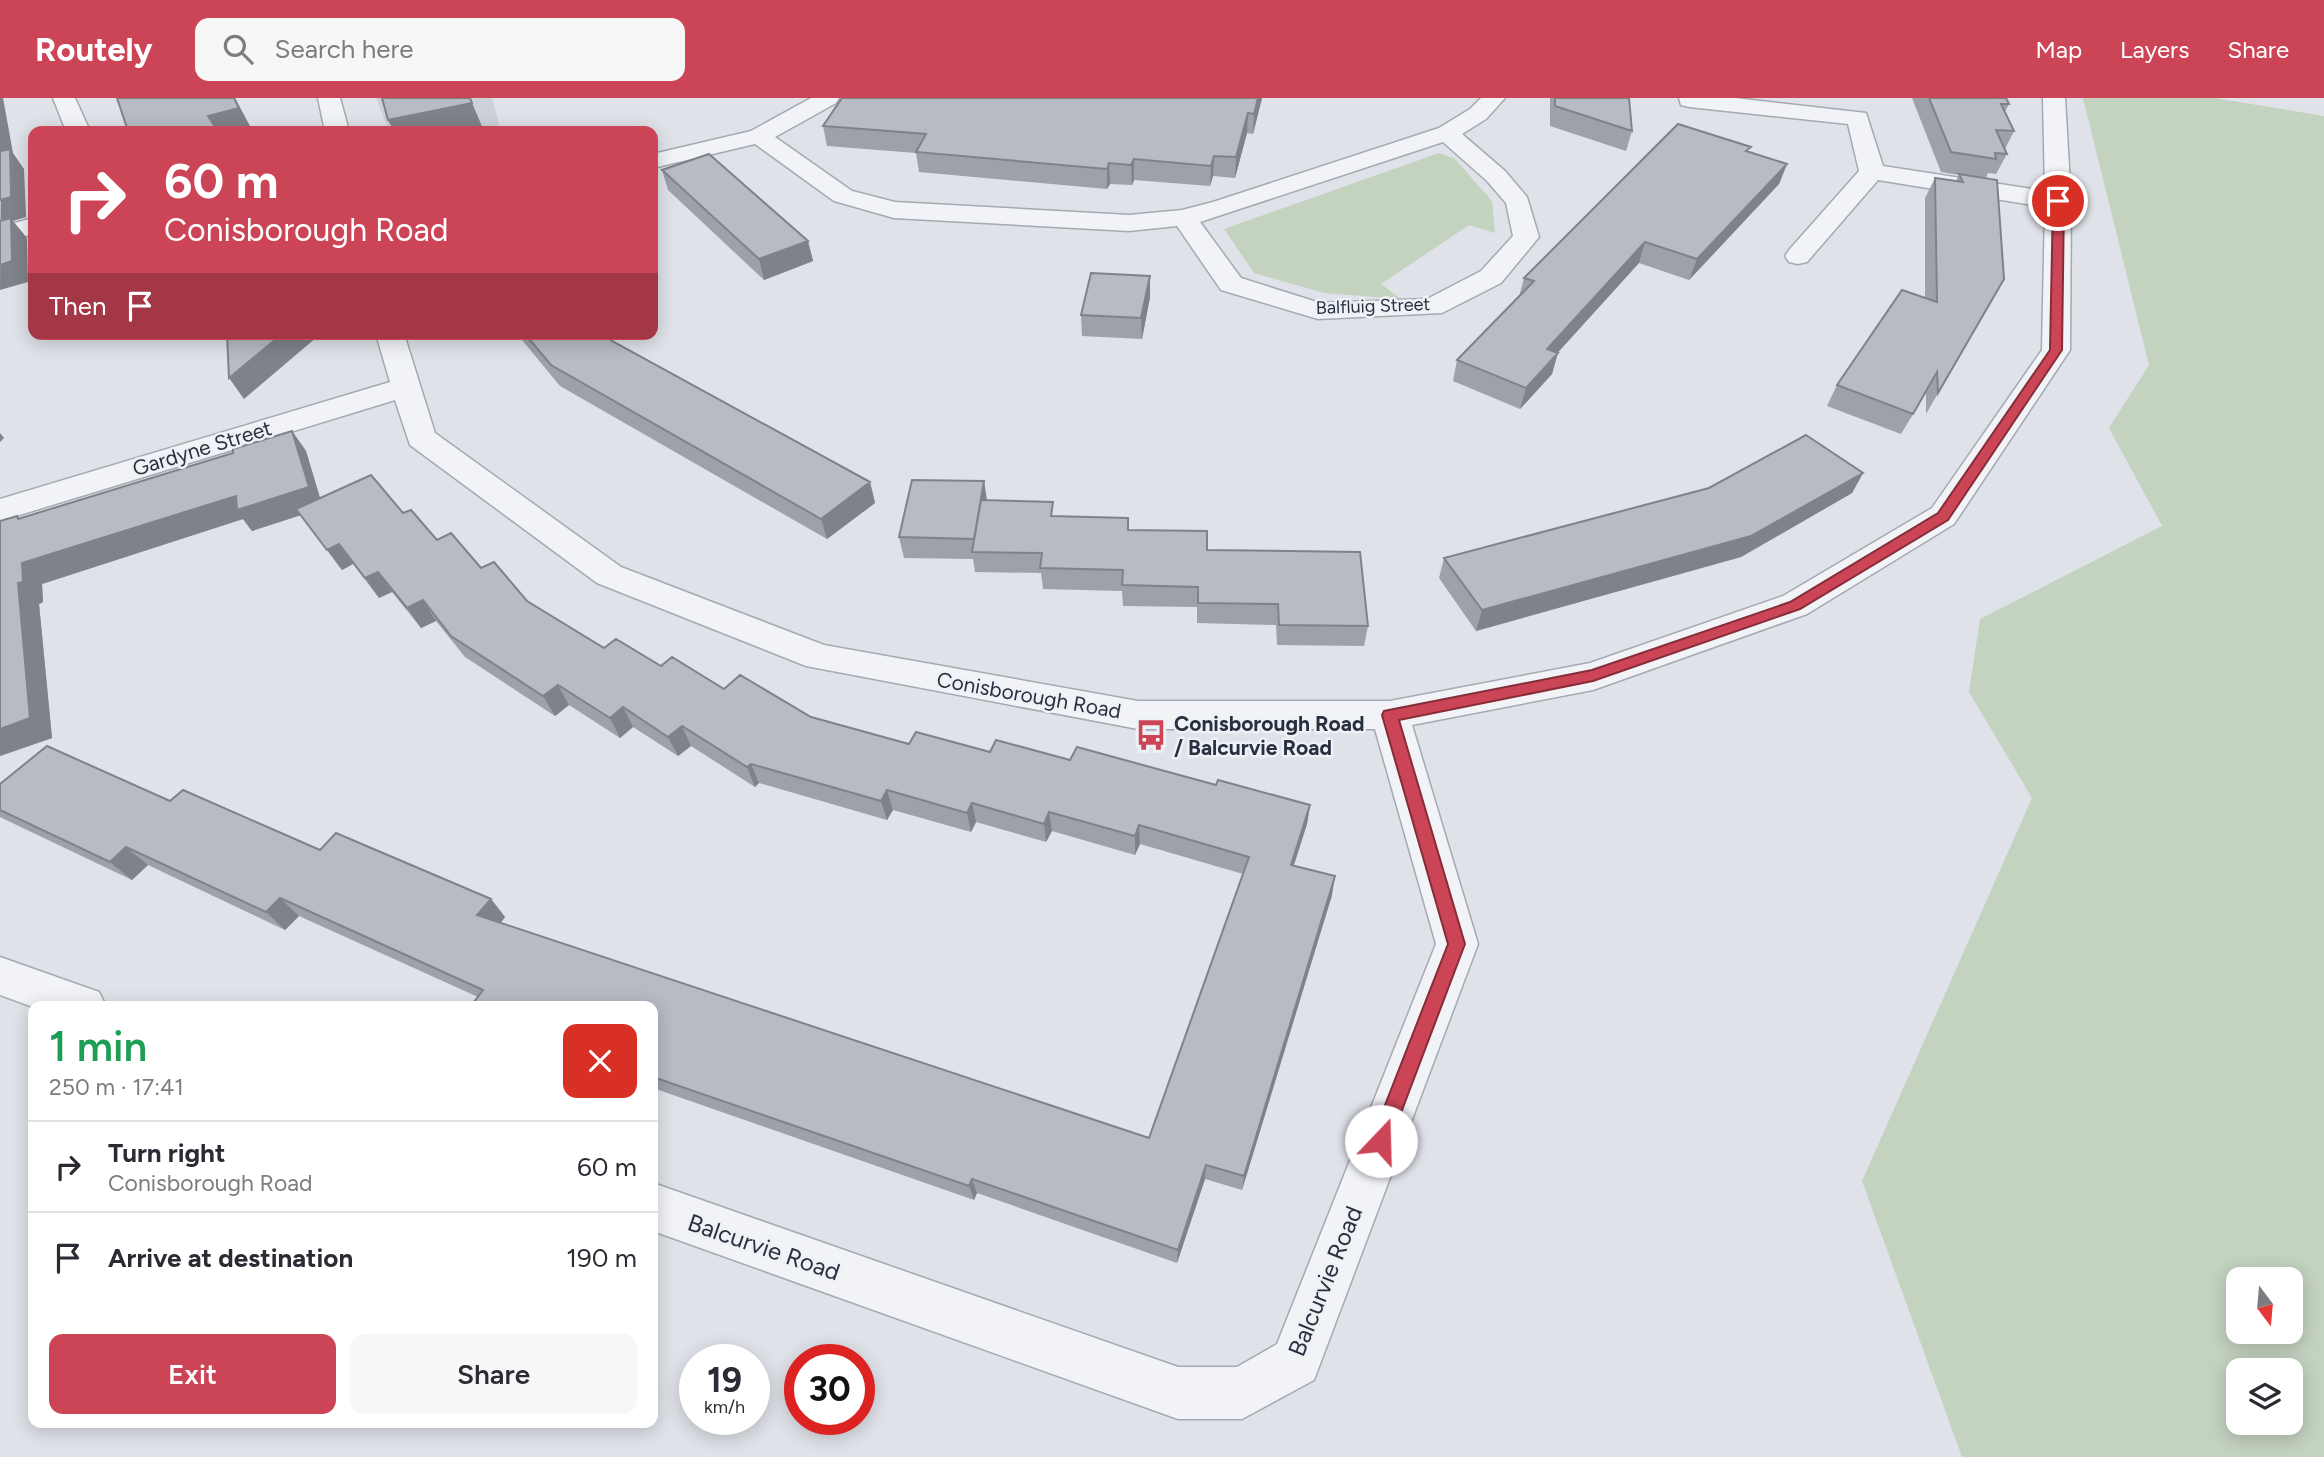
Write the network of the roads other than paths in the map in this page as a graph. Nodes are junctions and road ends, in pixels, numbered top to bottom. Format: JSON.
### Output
{"nodes":[{"id":1,"x":64,"y":98,"type":"edge"},
{"id":2,"x":329,"y":98,"type":"edge"},
{"id":3,"x":828,"y":98,"type":"edge"},
{"id":4,"x":1494,"y":98,"type":"edge"},
{"id":5,"x":2054,"y":98,"type":"edge"},
{"id":6,"x":1689,"y":100,"type":"edge"},
{"id":7,"x":76,"y":126,"type":"edge"},
{"id":8,"x":336,"y":126,"type":"edge"},
{"id":9,"x":1447,"y":133,"type":"junction"},
{"id":10,"x":759,"y":136,"type":"junction"},
{"id":11,"x":658,"y":160,"type":"edge"},
{"id":12,"x":1872,"y":172,"type":"junction"},
{"id":13,"x":2058,"y":201,"type":"junction"},
{"id":14,"x":1184,"y":218,"type":"junction"},
{"id":15,"x":28,"y":227,"type":"edge"},
{"id":16,"x":0,"y":235,"type":"edge"},
{"id":17,"x":1798,"y":256,"type":"dead end"},
{"id":18,"x":392,"y":340,"type":"edge"},
{"id":19,"x":405,"y":387,"type":"junction"},
{"id":20,"x":0,"y":510,"type":"edge"},
{"id":21,"x":1390,"y":715,"type":"junction"},
{"id":22,"x":0,"y":976,"type":"edge"},
{"id":23,"x":70,"y":1001,"type":"edge"},
{"id":24,"x":658,"y":1209,"type":"edge"}],
"edges":[{"from":1,"to":7,"type":"street"},
{"from":2,"to":8,"type":"street"},
{"from":3,"to":10,"type":"street"},
{"from":4,"to":9,"type":"street"},
{"from":5,"to":13,"type":"street","name":"Conisborough Road"},
{"from":6,"to":12,"type":"street"},
{"from":9,"to":14,"type":"street"},
{"from":9,"to":14,"type":"street","name":"Balfluig Street"},
{"from":10,"to":11,"type":"street"},
{"from":10,"to":14,"type":"street"},
{"from":12,"to":13,"type":"street"},
{"from":12,"to":17,"type":"street"},
{"from":13,"to":21,"type":"street","name":"Conisborough Road"},
{"from":15,"to":16,"type":"street"},
{"from":18,"to":19,"type":"street","name":"Conisborough Road"},
{"from":19,"to":20,"type":"street","name":"Gardyne Street"},
{"from":19,"to":21,"type":"street","name":"Conisborough Road"},
{"from":21,"to":24,"type":"street","name":"Balcurvie Road"},
{"from":22,"to":23,"type":"street"}]}
